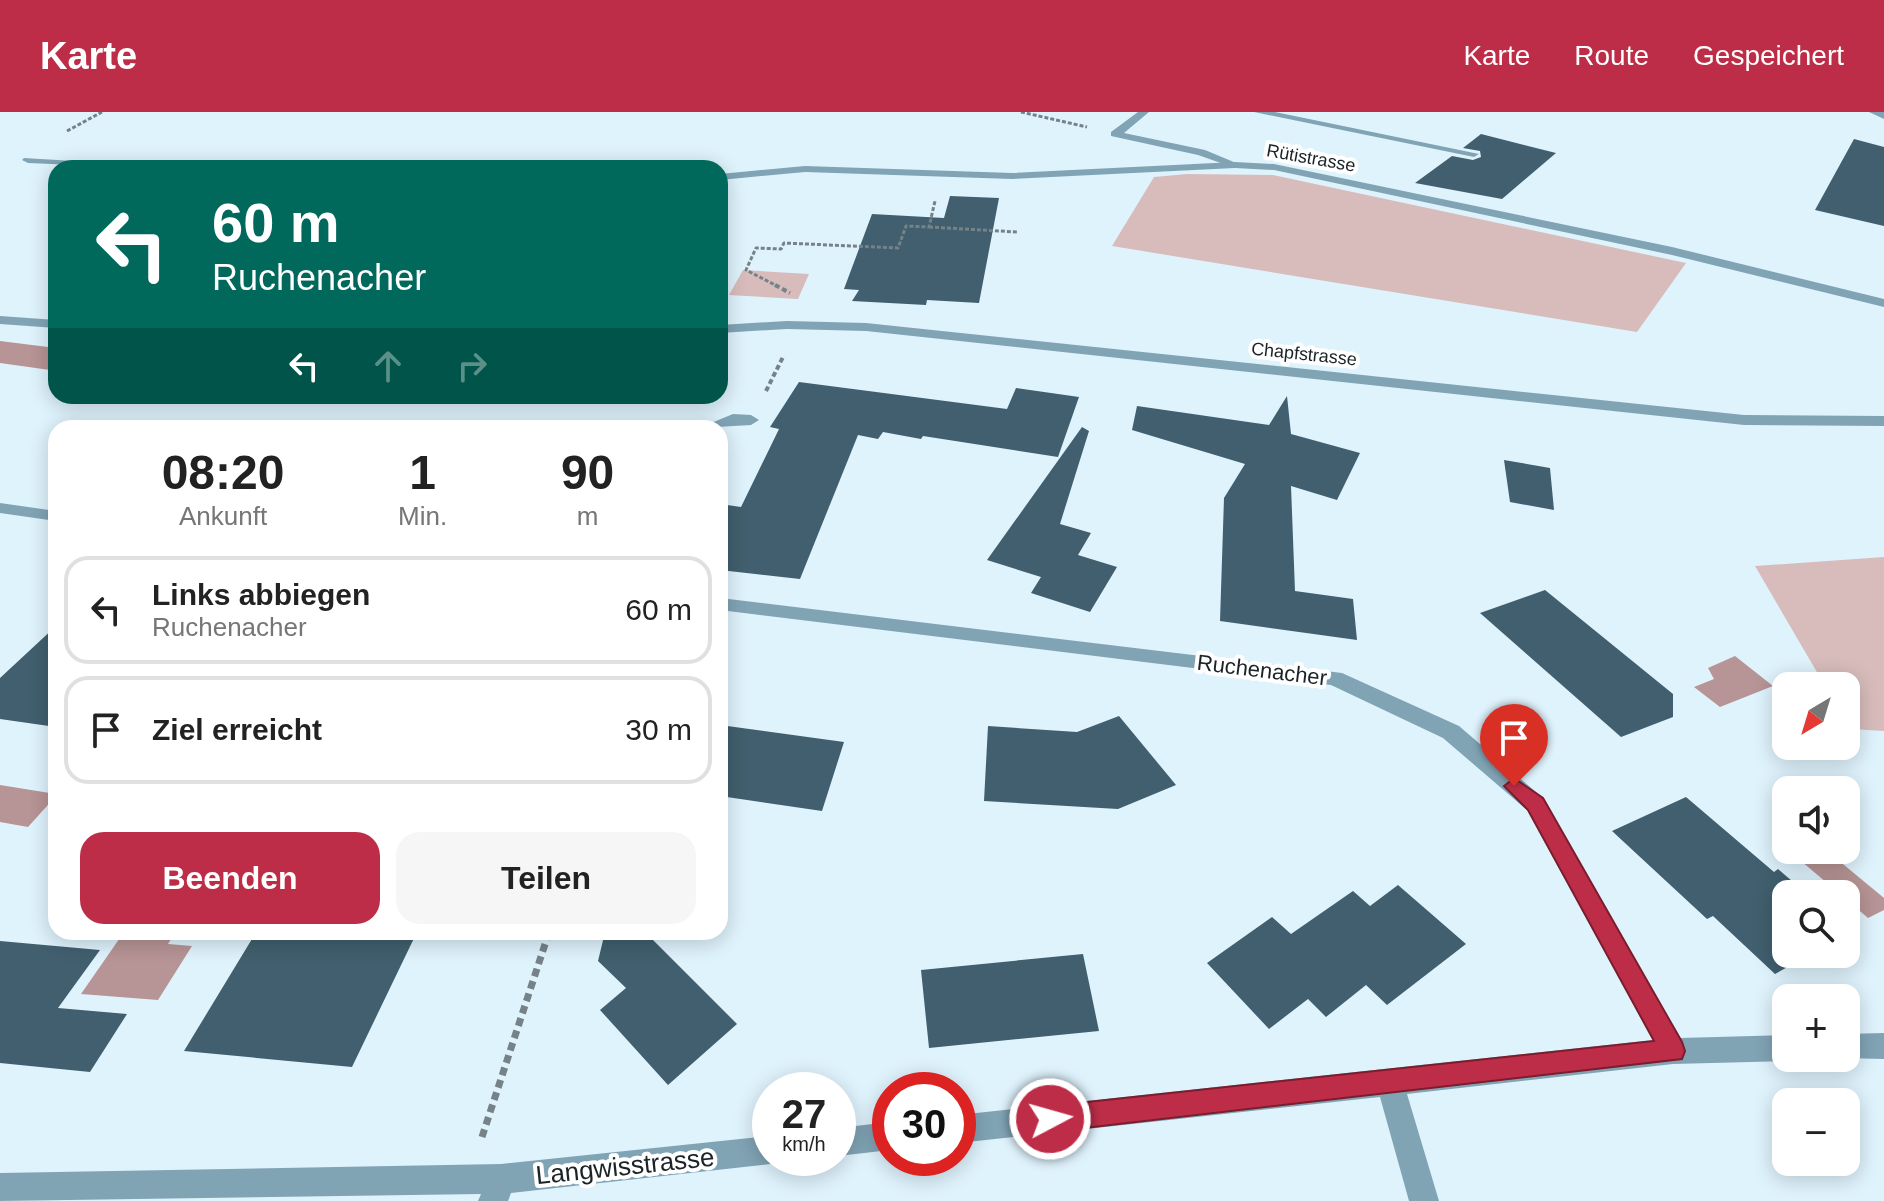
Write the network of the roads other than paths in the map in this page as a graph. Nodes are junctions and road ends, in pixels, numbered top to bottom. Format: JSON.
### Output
{"nodes":[{"id":1,"x":1144,"y":112,"type":"edge"},
{"id":2,"x":1259,"y":112,"type":"edge"},
{"id":3,"x":1874,"y":112,"type":"edge"},
{"id":4,"x":1884,"y":116,"type":"edge"},
{"id":5,"x":1474,"y":154,"type":"dead end"},
{"id":6,"x":28,"y":160,"type":"dead end"},
{"id":7,"x":48,"y":161,"type":"edge"},
{"id":8,"x":1235,"y":165,"type":"junction"},
{"id":9,"x":728,"y":176,"type":"edge"},
{"id":10,"x":1884,"y":303,"type":"edge"},
{"id":11,"x":0,"y":320,"type":"edge"},
{"id":12,"x":48,"y":323,"type":"edge"},
{"id":13,"x":728,"y":329,"type":"edge"},
{"id":14,"x":751,"y":420,"type":"road end"},
{"id":15,"x":728,"y":421,"type":"edge"},
{"id":16,"x":1884,"y":421,"type":"edge"},
{"id":17,"x":0,"y":508,"type":"edge"},
{"id":18,"x":48,"y":515,"type":"edge"},
{"id":19,"x":728,"y":605,"type":"edge"},
{"id":20,"x":1884,"y":1046,"type":"edge"},
{"id":21,"x":1860,"y":1047,"type":"edge"},
{"id":22,"x":1772,"y":1048,"type":"edge"},
{"id":23,"x":1673,"y":1051,"type":"junction"},
{"id":24,"x":1389,"y":1081,"type":"junction"},
{"id":25,"x":976,"y":1127,"type":"edge"},
{"id":26,"x":752,"y":1153,"type":"edge"},
{"id":27,"x":0,"y":1188,"type":"edge"},
{"id":28,"x":497,"y":1190,"type":"edge"},
{"id":29,"x":1424,"y":1201,"type":"edge"}],
"edges":[{"from":1,"to":8,"type":"street"},
{"from":2,"to":5,"type":"street"},
{"from":3,"to":4,"type":"street"},
{"from":6,"to":7,"type":"street"},
{"from":8,"to":9,"type":"street","name":"Rütistrasse"},
{"from":8,"to":10,"type":"street","name":"Rütistrasse"},
{"from":11,"to":12,"type":"street"},
{"from":13,"to":16,"type":"street","name":"Chapfstrasse"},
{"from":14,"to":15,"type":"street"},
{"from":17,"to":18,"type":"street"},
{"from":19,"to":23,"type":"street","name":"Ruchenacher"},
{"from":20,"to":21,"type":"street"},
{"from":22,"to":23,"type":"street"},
{"from":23,"to":24,"type":"street"},
{"from":24,"to":25,"type":"street"},
{"from":24,"to":29,"type":"street"},
{"from":26,"to":28,"type":"street","name":"Langwisstrasse"},
{"from":27,"to":28,"type":"street","name":"Langwisstrasse"}]}
